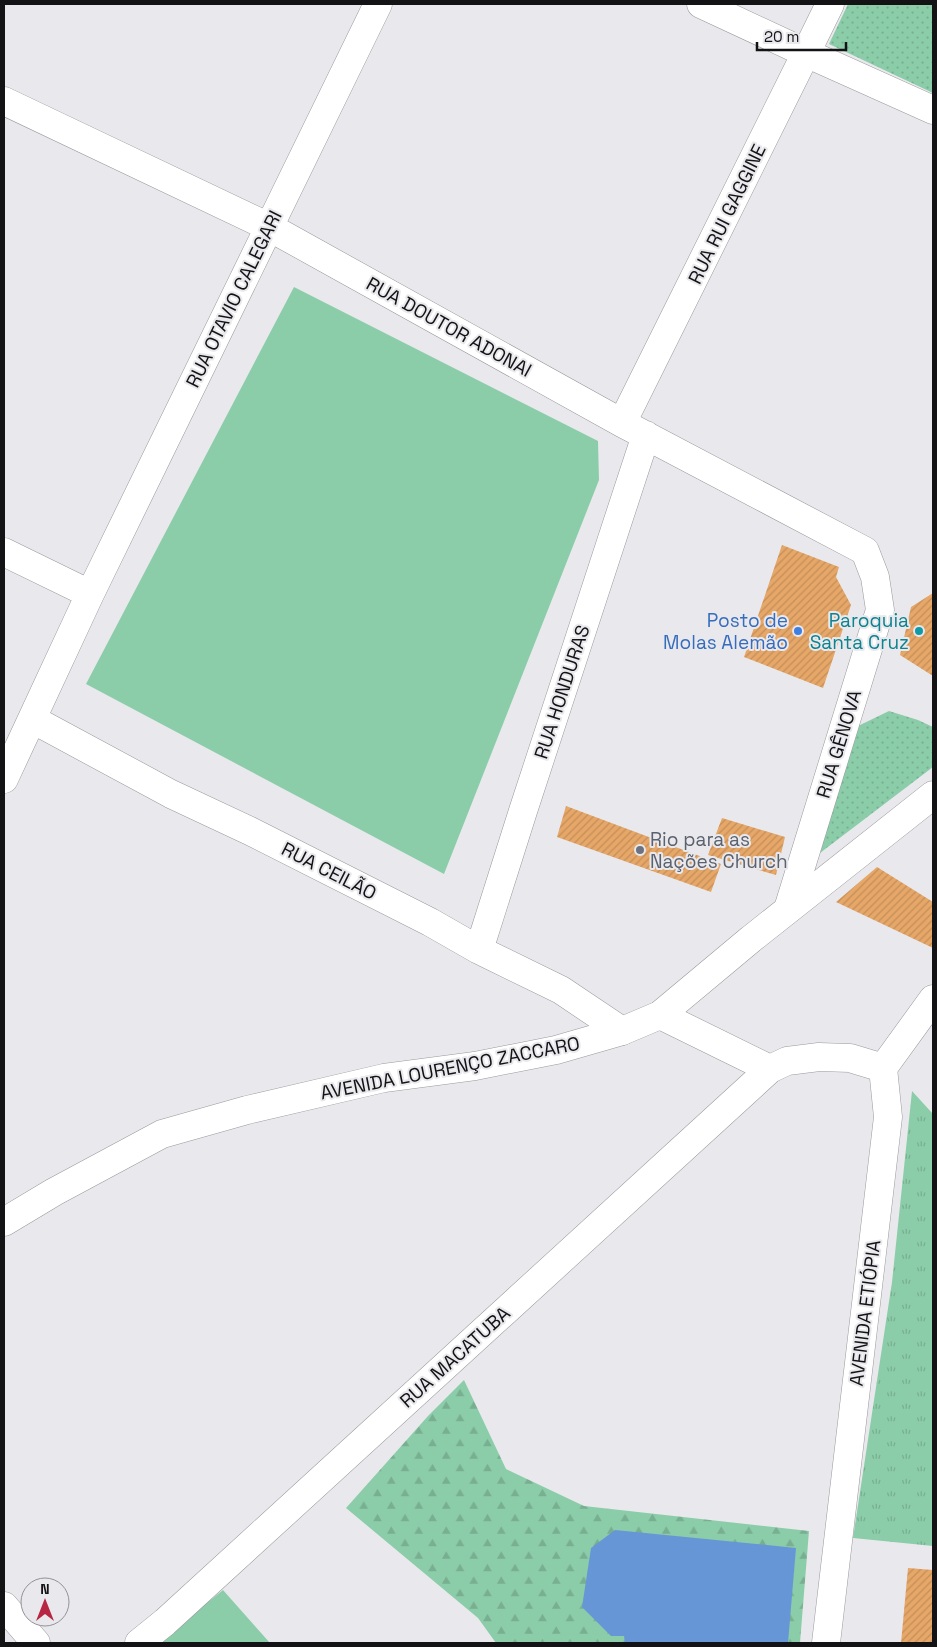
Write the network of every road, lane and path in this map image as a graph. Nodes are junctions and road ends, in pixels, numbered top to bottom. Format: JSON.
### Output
{"nodes":[{"id":1,"x":378,"y":4,"type":"edge"},
{"id":2,"x":701,"y":4,"type":"edge"},
{"id":3,"x":830,"y":4,"type":"edge"},
{"id":4,"x":806,"y":53,"type":"junction"},
{"id":5,"x":4,"y":101,"type":"edge"},
{"id":6,"x":933,"y":110,"type":"edge"},
{"id":7,"x":269,"y":227,"type":"junction"},
{"id":8,"x":622,"y":423,"type":"junction"},
{"id":9,"x":646,"y":435,"type":"junction"},
{"id":10,"x":4,"y":552,"type":"edge"},
{"id":11,"x":875,"y":577,"type":"joint"},
{"id":12,"x":90,"y":594,"type":"junction"},
{"id":13,"x":32,"y":719,"type":"junction"},
{"id":14,"x":4,"y":779,"type":"edge"},
{"id":15,"x":933,"y":795,"type":"edge"},
{"id":16,"x":788,"y":909,"type":"junction"},
{"id":17,"x":479,"y":950,"type":"junction"},
{"id":18,"x":933,"y":999,"type":"edge"},
{"id":19,"x":660,"y":1015,"type":"junction"},
{"id":20,"x":622,"y":1031,"type":"junction"},
{"id":21,"x":883,"y":1068,"type":"junction"},
{"id":22,"x":770,"y":1069,"type":"junction"},
{"id":23,"x":4,"y":1222,"type":"edge"},
{"id":24,"x":4,"y":1606,"type":"edge"},
{"id":25,"x":36,"y":1643,"type":"edge"},
{"id":26,"x":139,"y":1643,"type":"edge"},
{"id":27,"x":826,"y":1643,"type":"edge"}],
"edges":[{"from":1,"to":7,"type":"street","name":"RUA OTAVIO CALEGARI"},
{"from":2,"to":4,"type":"street"},
{"from":3,"to":4,"type":"street","name":"RUA RUI GAGGINE"},
{"from":4,"to":6,"type":"street"},
{"from":4,"to":8,"type":"street","name":"RUA RUI GAGGINE"},
{"from":5,"to":7,"type":"street","name":"RUA DOUTOR ADONAI"},
{"from":7,"to":8,"type":"street","name":"RUA DOUTOR ADONAI"},
{"from":7,"to":12,"type":"street","name":"RUA OTAVIO CALEGARI"},
{"from":8,"to":9,"type":"street","name":"RUA DOUTOR ADONAI"},
{"from":9,"to":11,"type":"street","name":"RUA DOUTOR ADONAI"},
{"from":9,"to":17,"type":"street","name":"RUA HONDURAS"},
{"from":10,"to":12,"type":"street"},
{"from":11,"to":16,"type":"street","name":"RUA GÊNOVA"},
{"from":12,"to":13,"type":"street","name":"RUA OTAVIO CALEGARI"},
{"from":13,"to":14,"type":"street","name":"RUA OTAVIO CALEGARI"},
{"from":13,"to":17,"type":"street","name":"RUA CEILÃO"},
{"from":15,"to":16,"type":"street","name":"AVENIDA LOURENÇO ZACCARO"},
{"from":16,"to":19,"type":"street","name":"AVENIDA LOURENÇO ZACCARO"},
{"from":17,"to":20,"type":"street","name":"RUA CEILÃO"},
{"from":18,"to":21,"type":"street"},
{"from":19,"to":20,"type":"street","name":"AVENIDA LOURENÇO ZACCARO"},
{"from":19,"to":22,"type":"street"},
{"from":20,"to":23,"type":"street","name":"AVENIDA LOURENÇO ZACCARO"},
{"from":21,"to":22,"type":"street"},
{"from":21,"to":27,"type":"street","name":"AVENIDA ETIÓPIA"},
{"from":22,"to":26,"type":"street","name":"RUA MACATUBA"},
{"from":24,"to":25,"type":"street"}]}
